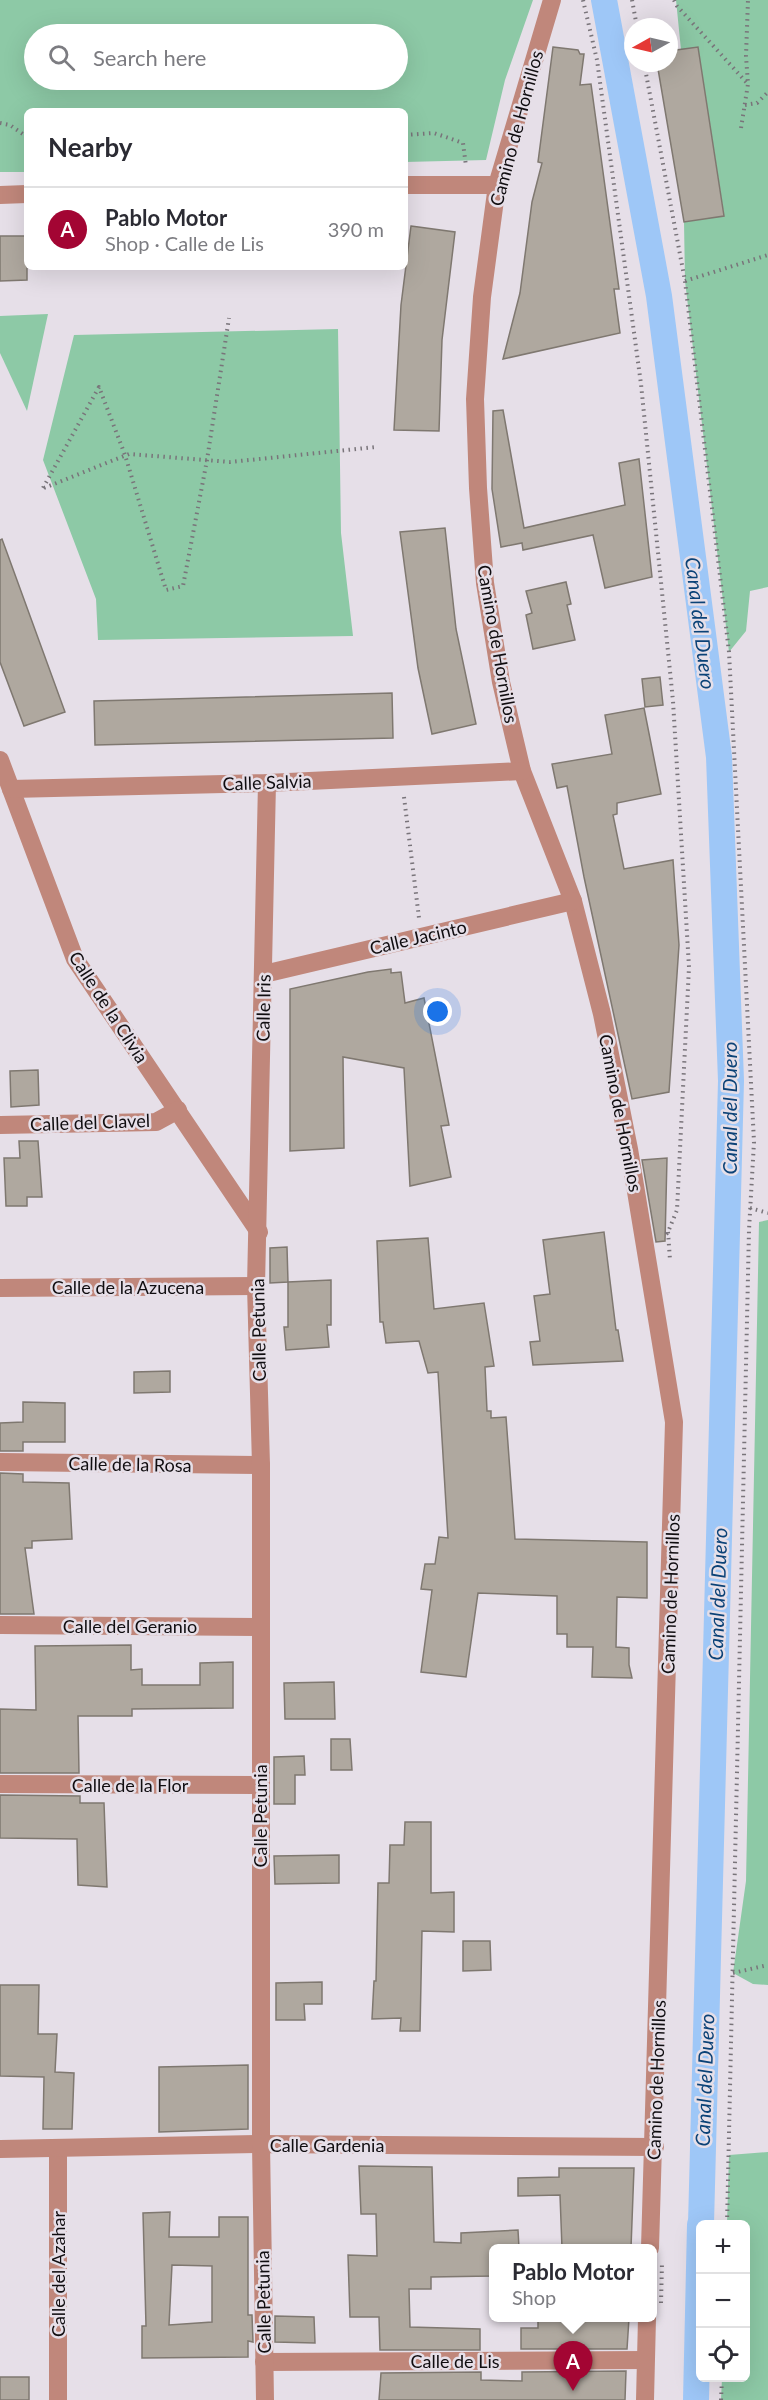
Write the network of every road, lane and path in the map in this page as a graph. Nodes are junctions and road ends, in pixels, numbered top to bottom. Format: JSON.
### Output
{"nodes":[{"id":1,"x":552,"y":0,"type":"edge"},
{"id":2,"x":583,"y":0,"type":"edge"},
{"id":3,"x":632,"y":0,"type":"edge"},
{"id":4,"x":674,"y":0,"type":"edge"},
{"id":5,"x":748,"y":0,"type":"edge"},
{"id":6,"x":635,"y":18,"type":"edge"},
{"id":7,"x":646,"y":72,"type":"edge"},
{"id":8,"x":748,"y":84,"type":"junction"},
{"id":9,"x":768,"y":92,"type":"edge"},
{"id":10,"x":745,"y":105,"type":"junction"},
{"id":11,"x":0,"y":123,"type":"edge"},
{"id":12,"x":741,"y":128,"type":"dead end"},
{"id":13,"x":24,"y":135,"type":"edge"},
{"id":14,"x":408,"y":135,"type":"edge"},
{"id":15,"x":408,"y":185,"type":"edge"},
{"id":16,"x":469,"y":185,"type":"junction"},
{"id":17,"x":497,"y":185,"type":"junction"},
{"id":18,"x":24,"y":194,"type":"edge"},
{"id":19,"x":0,"y":195,"type":"edge"},
{"id":20,"x":768,"y":255,"type":"edge"},
{"id":21,"x":685,"y":281,"type":"junction"},
{"id":22,"x":230,"y":318,"type":"dead end"},
{"id":23,"x":376,"y":447,"type":"dead end"},
{"id":24,"x":124,"y":455,"type":"junction"},
{"id":25,"x":207,"y":460,"type":"junction"},
{"id":26,"x":0,"y":760,"type":"edge"},
{"id":27,"x":522,"y":771,"type":"junction"},
{"id":28,"x":401,"y":777,"type":"junction"},
{"id":29,"x":267,"y":783,"type":"junction"},
{"id":30,"x":10,"y":789,"type":"junction"},
{"id":31,"x":573,"y":901,"type":"junction"},
{"id":32,"x":421,"y":937,"type":"junction"},
{"id":33,"x":264,"y":974,"type":"junction"},
{"id":34,"x":178,"y":1110,"type":"junction"},
{"id":35,"x":0,"y":1125,"type":"edge"},
{"id":36,"x":750,"y":1208,"type":"junction"},
{"id":37,"x":768,"y":1213,"type":"edge"},
{"id":38,"x":259,"y":1232,"type":"junction"},
{"id":39,"x":646,"y":1257,"type":"junction"},
{"id":40,"x":256,"y":1286,"type":"junction"},
{"id":41,"x":0,"y":1288,"type":"edge"},
{"id":42,"x":0,"y":1462,"type":"edge"},
{"id":43,"x":261,"y":1465,"type":"junction"},
{"id":44,"x":0,"y":1625,"type":"edge"},
{"id":45,"x":260,"y":1627,"type":"junction"},
{"id":46,"x":0,"y":1784,"type":"edge"},
{"id":47,"x":260,"y":1785,"type":"junction"},
{"id":48,"x":768,"y":1965,"type":"edge"},
{"id":49,"x":733,"y":1973,"type":"junction"},
{"id":50,"x":261,"y":2144,"type":"junction"},
{"id":51,"x":654,"y":2147,"type":"junction"},
{"id":52,"x":58,"y":2148,"type":"junction"},
{"id":53,"x":0,"y":2149,"type":"edge"},
{"id":54,"x":727,"y":2220,"type":"edge"},
{"id":55,"x":650,"y":2244,"type":"edge"},
{"id":56,"x":647,"y":2322,"type":"edge"},
{"id":57,"x":645,"y":2360,"type":"junction"},
{"id":58,"x":264,"y":2362,"type":"junction"},
{"id":59,"x":722,"y":2382,"type":"edge"},
{"id":60,"x":58,"y":2400,"type":"edge"},
{"id":61,"x":265,"y":2400,"type":"edge"},
{"id":62,"x":645,"y":2400,"type":"edge"},
{"id":63,"x":721,"y":2400,"type":"edge"}],
"edges":[{"from":1,"to":17,"type":"street","name":"Camino de Hornillos"},
{"from":2,"to":39,"type":"path"},
{"from":3,"to":6,"type":"path"},
{"from":4,"to":8,"type":"path"},
{"from":5,"to":8,"type":"path"},
{"from":7,"to":21,"type":"path"},
{"from":8,"to":10,"type":"path"},
{"from":9,"to":10,"type":"path"},
{"from":10,"to":12,"type":"path"},
{"from":11,"to":13,"type":"path"},
{"from":14,"to":16,"type":"path"},
{"from":15,"to":16,"type":"street"},
{"from":16,"to":17,"type":"street"},
{"from":17,"to":27,"type":"street","name":"Camino de Hornillos"},
{"from":18,"to":19,"type":"street"},
{"from":20,"to":21,"type":"path"},
{"from":21,"to":36,"type":"path"},
{"from":22,"to":25,"type":"path"},
{"from":23,"to":25,"type":"path"},
{"from":24,"to":24,"type":"path"},
{"from":24,"to":25,"type":"path"},
{"from":24,"to":25,"type":"path"},
{"from":26,"to":30,"type":"street","name":"Calle de la Clivia"},
{"from":27,"to":28,"type":"street","name":"Calle Salvia"},
{"from":27,"to":31,"type":"street","name":"Camino de Hornillos"},
{"from":28,"to":29,"type":"street","name":"Calle Salvia"},
{"from":28,"to":32,"type":"path"},
{"from":29,"to":30,"type":"street","name":"Calle Salvia"},
{"from":29,"to":33,"type":"street","name":"Calle Iris"},
{"from":30,"to":34,"type":"street","name":"Calle de la Clivia"},
{"from":31,"to":32,"type":"street","name":"Calle Jacinto"},
{"from":31,"to":39,"type":"street","name":"Camino de Hornillos"},
{"from":32,"to":33,"type":"street","name":"Calle Jacinto"},
{"from":33,"to":38,"type":"street","name":"Calle Iris"},
{"from":34,"to":35,"type":"street","name":"Calle del Clavel"},
{"from":34,"to":38,"type":"street","name":"Calle de la Clivia"},
{"from":36,"to":37,"type":"path"},
{"from":36,"to":49,"type":"path"},
{"from":38,"to":40,"type":"street","name":"Calle Petunia"},
{"from":39,"to":51,"type":"street","name":"Camino de Hornillos"},
{"from":40,"to":41,"type":"street","name":"Calle de la Azucena"},
{"from":40,"to":43,"type":"street","name":"Calle Petunia"},
{"from":42,"to":43,"type":"street","name":"Calle de la Rosa"},
{"from":43,"to":45,"type":"street","name":"Calle Petunia"},
{"from":44,"to":45,"type":"street","name":"Calle del Geranio"},
{"from":45,"to":47,"type":"street","name":"Calle Petunia"},
{"from":46,"to":47,"type":"street","name":"Calle de la Flor"},
{"from":47,"to":50,"type":"street","name":"Calle Petunia"},
{"from":48,"to":49,"type":"path"},
{"from":49,"to":54,"type":"path"},
{"from":50,"to":51,"type":"street","name":"Calle Gardenia"},
{"from":50,"to":52,"type":"street","name":"Calle Gardenia"},
{"from":50,"to":58,"type":"street","name":"Calle Petunia"},
{"from":51,"to":55,"type":"street","name":"Camino de Hornillos"},
{"from":52,"to":53,"type":"street","name":"Calle Gardenia"},
{"from":52,"to":60,"type":"street","name":"Calle del Azahar"},
{"from":56,"to":57,"type":"street"},
{"from":57,"to":58,"type":"street","name":"Calle de Lis"},
{"from":57,"to":62,"type":"street"},
{"from":58,"to":61,"type":"street","name":"Calle Petunia"},
{"from":59,"to":63,"type":"path"}]}
